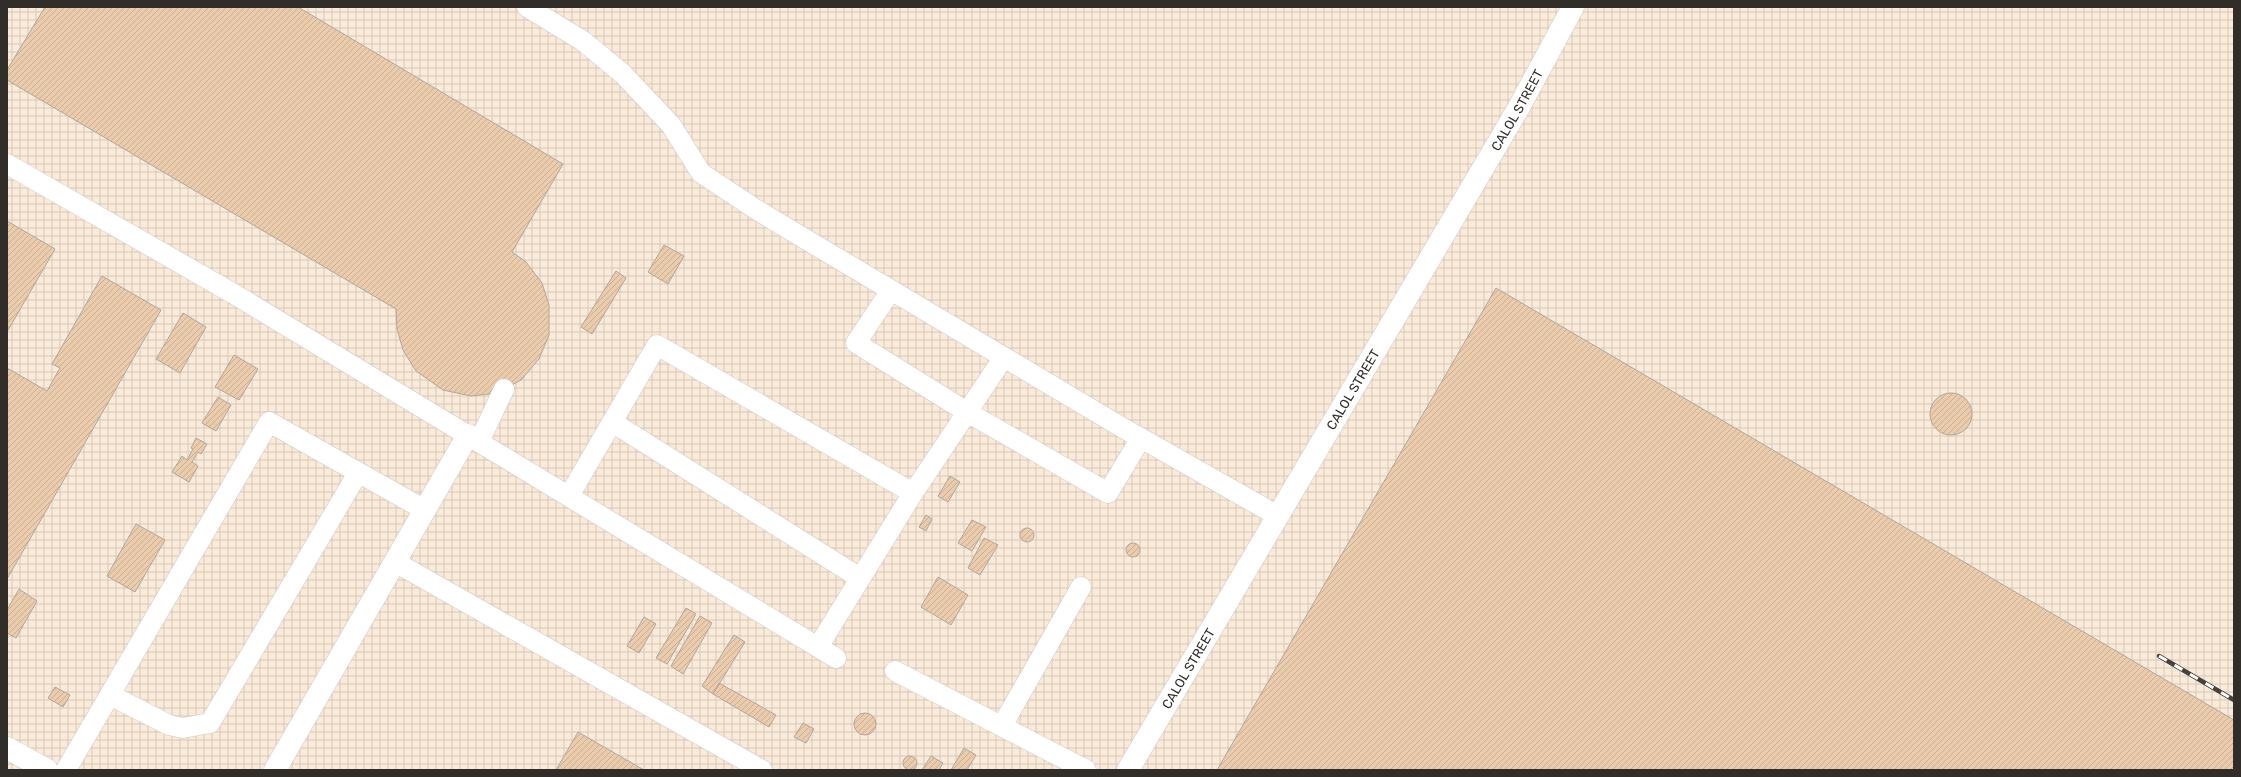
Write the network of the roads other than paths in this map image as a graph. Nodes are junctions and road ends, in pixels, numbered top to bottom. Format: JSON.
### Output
{"nodes":[{"id":1,"x":527,"y":7,"type":"edge"},
{"id":2,"x":1573,"y":7,"type":"edge"},
{"id":3,"x":7,"y":164,"type":"edge"},
{"id":4,"x":892,"y":290,"type":"junction"},
{"id":5,"x":1004,"y":357,"type":"junction"},
{"id":6,"x":504,"y":389,"type":"dead end"},
{"id":7,"x":967,"y":412,"type":"junction"},
{"id":8,"x":612,"y":422,"type":"junction"},
{"id":9,"x":1141,"y":438,"type":"junction"},
{"id":10,"x":473,"y":439,"type":"junction"},
{"id":11,"x":358,"y":473,"type":"junction"},
{"id":12,"x":913,"y":493,"type":"junction"},
{"id":13,"x":569,"y":496,"type":"junction"},
{"id":14,"x":425,"y":510,"type":"junction"},
{"id":15,"x":1278,"y":516,"type":"junction"},
{"id":16,"x":395,"y":562,"type":"junction"},
{"id":17,"x":860,"y":578,"type":"junction"},
{"id":18,"x":1081,"y":587,"type":"dead end"},
{"id":19,"x":818,"y":647,"type":"junction"},
{"id":20,"x":836,"y":658,"type":"dead end"},
{"id":21,"x":895,"y":671,"type":"dead end"},
{"id":22,"x":110,"y":695,"type":"junction"},
{"id":23,"x":1002,"y":726,"type":"junction"},
{"id":24,"x":7,"y":748,"type":"edge"},
{"id":25,"x":47,"y":770,"type":"edge"},
{"id":26,"x":66,"y":770,"type":"edge"},
{"id":27,"x":275,"y":770,"type":"edge"},
{"id":28,"x":762,"y":770,"type":"edge"},
{"id":29,"x":1086,"y":770,"type":"edge"},
{"id":30,"x":1128,"y":770,"type":"edge"}],
"edges":[{"from":1,"to":4,"type":"lane"},
{"from":2,"to":15,"type":"street","name":"CALOL STREET"},
{"from":3,"to":10,"type":"lane"},
{"from":4,"to":5,"type":"lane"},
{"from":4,"to":7,"type":"lane"},
{"from":5,"to":7,"type":"lane"},
{"from":5,"to":9,"type":"lane"},
{"from":6,"to":10,"type":"lane"},
{"from":7,"to":9,"type":"lane"},
{"from":7,"to":12,"type":"lane"},
{"from":8,"to":12,"type":"lane"},
{"from":8,"to":13,"type":"lane"},
{"from":8,"to":17,"type":"lane"},
{"from":9,"to":15,"type":"lane"},
{"from":10,"to":13,"type":"lane"},
{"from":10,"to":14,"type":"street"},
{"from":11,"to":14,"type":"lane"},
{"from":11,"to":22,"type":"lane"},
{"from":11,"to":22,"type":"lane"},
{"from":12,"to":17,"type":"lane"},
{"from":13,"to":19,"type":"lane"},
{"from":14,"to":16,"type":"street"},
{"from":15,"to":30,"type":"street","name":"CALOL STREET"},
{"from":16,"to":27,"type":"street"},
{"from":16,"to":28,"type":"lane"},
{"from":17,"to":19,"type":"lane"},
{"from":18,"to":23,"type":"lane"},
{"from":19,"to":20,"type":"lane"},
{"from":21,"to":23,"type":"lane"},
{"from":22,"to":26,"type":"lane"},
{"from":23,"to":29,"type":"lane"},
{"from":24,"to":25,"type":"street"}]}
